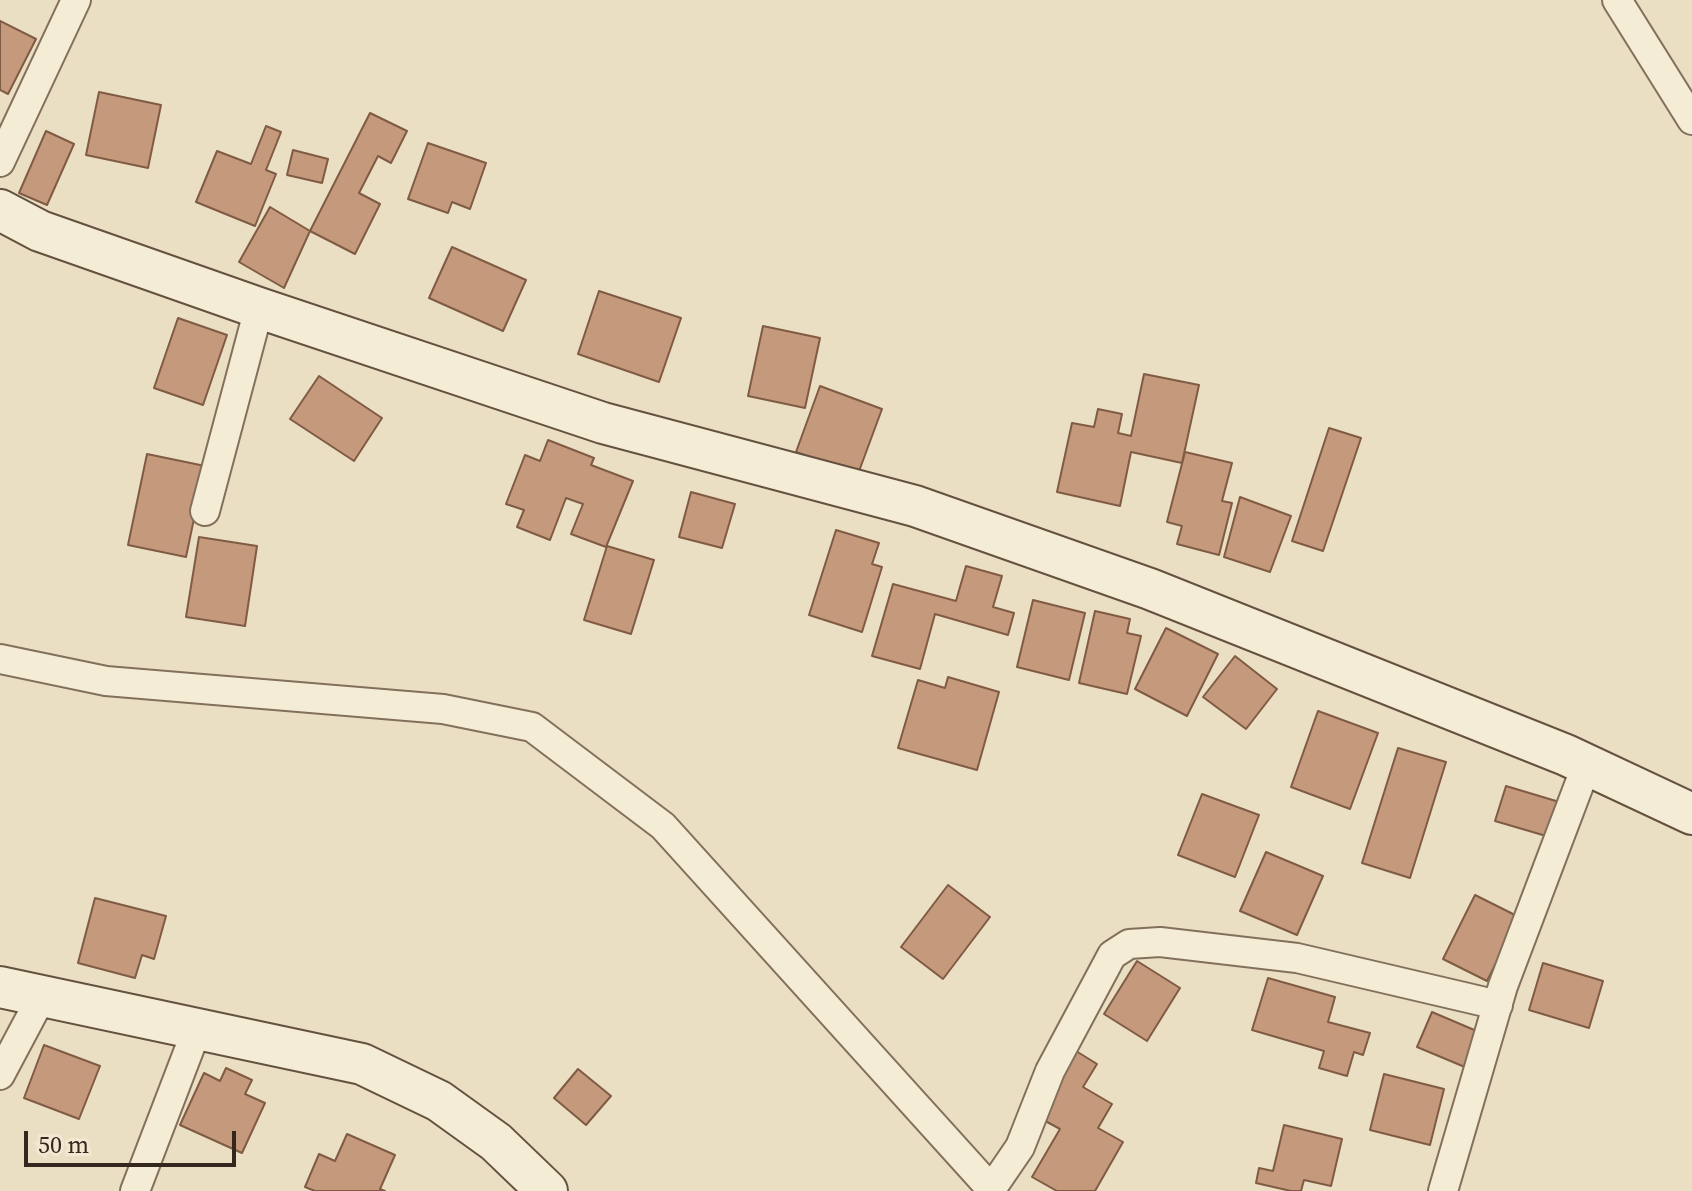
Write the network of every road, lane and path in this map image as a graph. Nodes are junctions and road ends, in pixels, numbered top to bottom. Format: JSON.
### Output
{"nodes":[{"id":1,"x":76,"y":0,"type":"edge"},
{"id":2,"x":1617,"y":0,"type":"edge"},
{"id":3,"x":1692,"y":120,"type":"edge"},
{"id":4,"x":0,"y":162,"type":"edge"},
{"id":5,"x":0,"y":210,"type":"edge"},
{"id":6,"x":259,"y":308,"type":"junction"},
{"id":7,"x":205,"y":511,"type":"dead end"},
{"id":8,"x":0,"y":659,"type":"edge"},
{"id":9,"x":1587,"y":764,"type":"junction"},
{"id":10,"x":1692,"y":814,"type":"edge"},
{"id":11,"x":0,"y":987,"type":"edge"},
{"id":12,"x":42,"y":996,"type":"junction"},
{"id":13,"x":1498,"y":1005,"type":"junction"},
{"id":14,"x":197,"y":1029,"type":"junction"},
{"id":15,"x":0,"y":1075,"type":"edge"},
{"id":16,"x":992,"y":1190,"type":"edge"},
{"id":17,"x":135,"y":1191,"type":"edge"},
{"id":18,"x":547,"y":1191,"type":"edge"},
{"id":19,"x":1443,"y":1191,"type":"edge"}],
"edges":[{"from":1,"to":4,"type":"street"},
{"from":2,"to":3,"type":"street"},
{"from":5,"to":6,"type":"street"},
{"from":6,"to":7,"type":"street"},
{"from":6,"to":9,"type":"street"},
{"from":8,"to":16,"type":"street"},
{"from":9,"to":10,"type":"street"},
{"from":9,"to":13,"type":"street"},
{"from":11,"to":12,"type":"street"},
{"from":12,"to":14,"type":"street"},
{"from":12,"to":15,"type":"street"},
{"from":13,"to":16,"type":"street"},
{"from":13,"to":19,"type":"street"},
{"from":14,"to":17,"type":"street"},
{"from":14,"to":18,"type":"street"}]}
